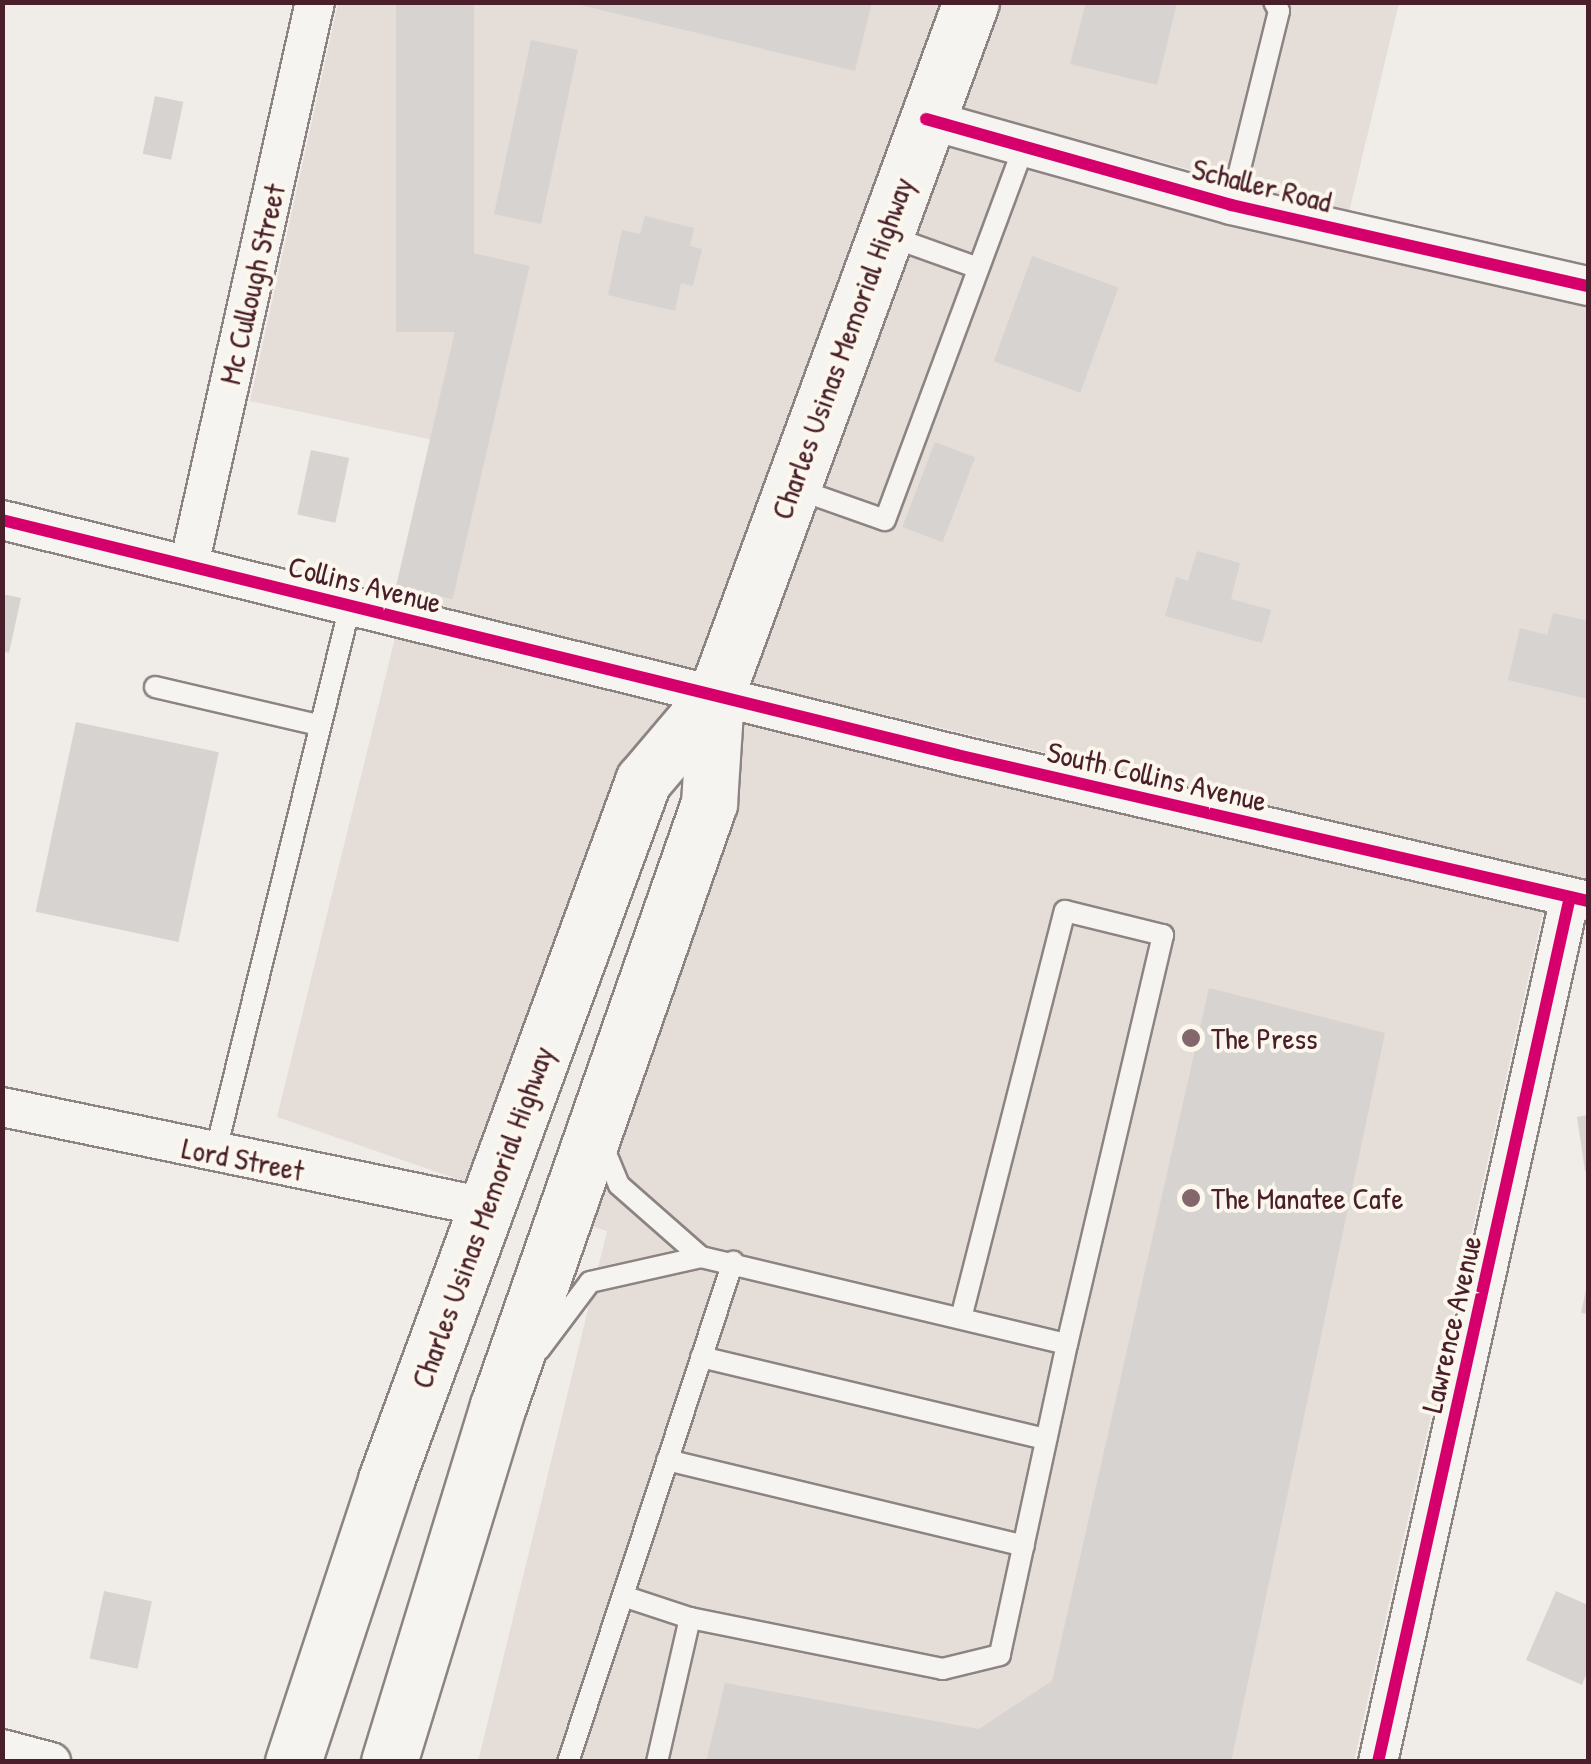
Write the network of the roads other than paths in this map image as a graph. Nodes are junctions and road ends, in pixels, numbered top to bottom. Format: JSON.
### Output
{"nodes":[{"id":1,"x":314,"y":2,"type":"edge"},
{"id":2,"x":971,"y":2,"type":"edge"},
{"id":3,"x":1274,"y":2,"type":"edge"},
{"id":4,"x":926,"y":119,"type":"junction"},
{"id":5,"x":1023,"y":148,"type":"junction"},
{"id":6,"x":1231,"y":204,"type":"junction"},
{"id":7,"x":884,"y":234,"type":"junction"},
{"id":8,"x":978,"y":268,"type":"junction"},
{"id":9,"x":1588,"y":286,"type":"edge"},
{"id":10,"x":792,"y":487,"type":"junction"},
{"id":11,"x":2,"y":520,"type":"edge"},
{"id":12,"x":189,"y":565,"type":"junction"},
{"id":13,"x":350,"y":606,"type":"junction"},
{"id":14,"x":155,"y":686,"type":"dead end"},
{"id":15,"x":716,"y":695,"type":"junction"},
{"id":16,"x":318,"y":725,"type":"junction"},
{"id":17,"x":1579,"y":899,"type":"edge"},
{"id":18,"x":2,"y":1108,"type":"edge"},
{"id":19,"x":592,"y":1123,"type":"junction"},
{"id":20,"x":215,"y":1154,"type":"junction"},
{"id":21,"x":485,"y":1208,"type":"junction"},
{"id":22,"x":701,"y":1256,"type":"junction"},
{"id":23,"x":732,"y":1262,"type":"junction"},
{"id":24,"x":962,"y":1318,"type":"junction"},
{"id":25,"x":1067,"y":1344,"type":"junction"},
{"id":26,"x":701,"y":1357,"type":"junction"},
{"id":27,"x":498,"y":1406,"type":"junction"},
{"id":28,"x":1046,"y":1439,"type":"junction"},
{"id":29,"x":667,"y":1460,"type":"junction"},
{"id":30,"x":1024,"y":1546,"type":"junction"},
{"id":31,"x":623,"y":1596,"type":"junction"},
{"id":32,"x":690,"y":1618,"type":"junction"},
{"id":33,"x":2,"y":1750,"type":"edge"},
{"id":34,"x":51,"y":1762,"type":"edge"},
{"id":35,"x":292,"y":1762,"type":"edge"},
{"id":36,"x":389,"y":1762,"type":"edge"},
{"id":37,"x":568,"y":1762,"type":"edge"},
{"id":38,"x":657,"y":1762,"type":"edge"},
{"id":39,"x":1378,"y":1762,"type":"edge"}],
"edges":[{"from":1,"to":12,"type":"street","name":"Mc Cullough Street"},
{"from":2,"to":4,"type":"highway","name":"Charles Usinas Memorial Highway"},
{"from":3,"to":6,"type":"lane"},
{"from":4,"to":5,"type":"street","name":"Schaller Road"},
{"from":4,"to":7,"type":"highway","name":"Charles Usinas Memorial Highway"},
{"from":5,"to":6,"type":"street","name":"Schaller Road"},
{"from":5,"to":8,"type":"lane"},
{"from":6,"to":9,"type":"street","name":"Schaller Road"},
{"from":7,"to":8,"type":"lane"},
{"from":7,"to":10,"type":"highway","name":"Charles Usinas Memorial Highway"},
{"from":8,"to":10,"type":"lane"},
{"from":10,"to":15,"type":"highway","name":"Charles Usinas Memorial Highway"},
{"from":11,"to":12,"type":"street","name":"Collins Avenue"},
{"from":12,"to":13,"type":"street","name":"Collins Avenue"},
{"from":13,"to":15,"type":"street","name":"Collins Avenue"},
{"from":13,"to":16,"type":"lane"},
{"from":14,"to":16,"type":"lane"},
{"from":15,"to":17,"type":"street","name":"South Collins Avenue"},
{"from":15,"to":19,"type":"highway","name":"Charles Usinas Memorial Highway"},
{"from":15,"to":21,"type":"highway","name":"Charles Usinas Memorial Highway"},
{"from":16,"to":20,"type":"lane"},
{"from":17,"to":39,"type":"street","name":"Lawrence Avenue"},
{"from":18,"to":20,"type":"street","name":"Lord Street"},
{"from":19,"to":22,"type":"lane"},
{"from":19,"to":27,"type":"highway","name":"Charles Usinas Memorial Highway"},
{"from":20,"to":21,"type":"street","name":"Lord Street"},
{"from":21,"to":35,"type":"highway","name":"Charles Usinas Memorial Highway"},
{"from":22,"to":23,"type":"lane"},
{"from":22,"to":27,"type":"lane"},
{"from":23,"to":24,"type":"lane"},
{"from":23,"to":26,"type":"lane"},
{"from":24,"to":25,"type":"lane"},
{"from":24,"to":25,"type":"lane"},
{"from":25,"to":28,"type":"lane"},
{"from":26,"to":28,"type":"lane"},
{"from":26,"to":29,"type":"lane"},
{"from":27,"to":36,"type":"highway","name":"Charles Usinas Memorial Highway"},
{"from":28,"to":30,"type":"lane"},
{"from":29,"to":30,"type":"lane"},
{"from":29,"to":31,"type":"lane"},
{"from":30,"to":32,"type":"lane"},
{"from":31,"to":32,"type":"lane"},
{"from":31,"to":37,"type":"lane"},
{"from":32,"to":38,"type":"lane"},
{"from":33,"to":34,"type":"street"}]}
